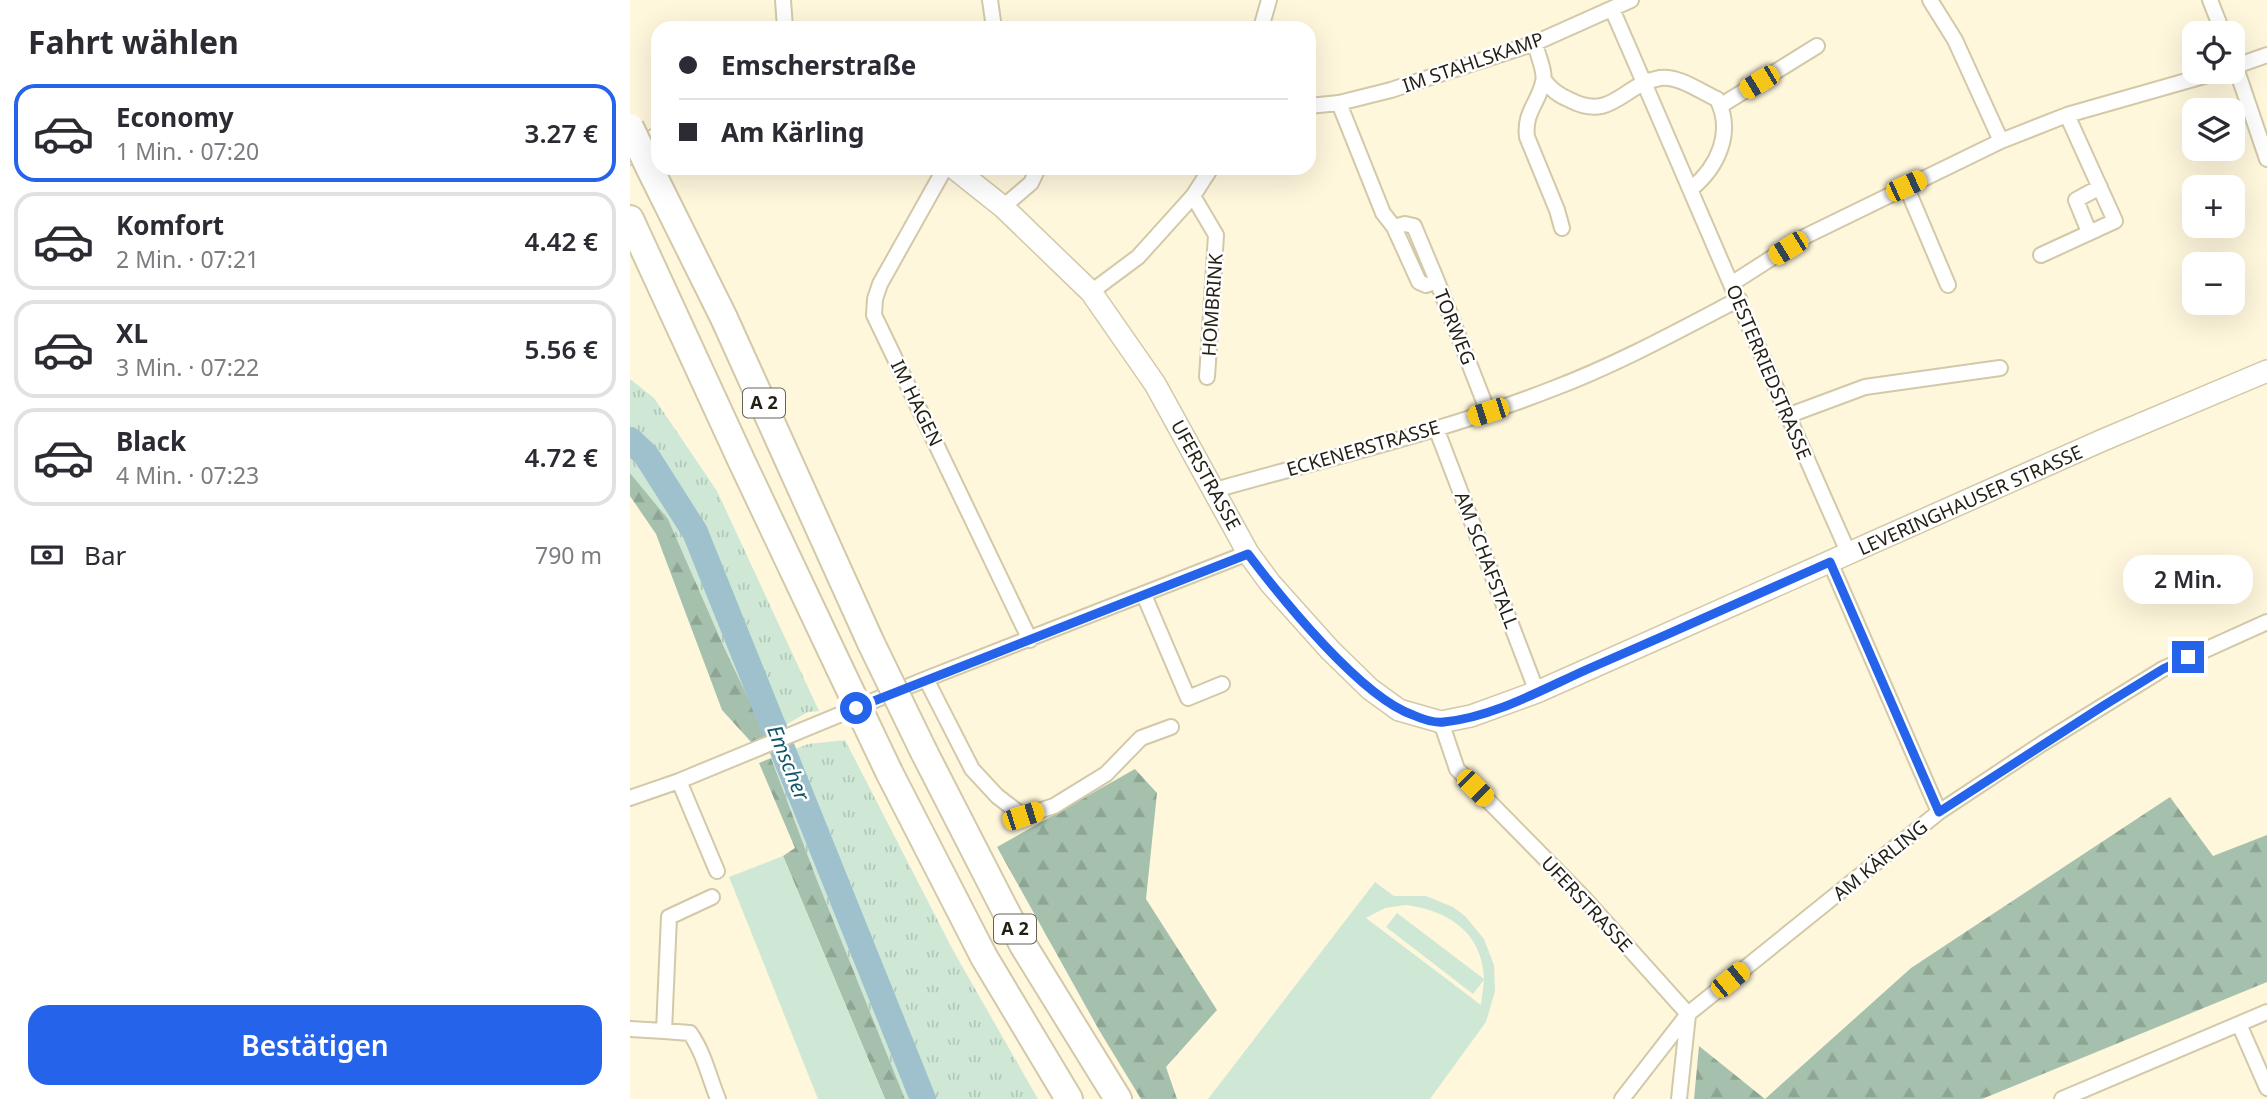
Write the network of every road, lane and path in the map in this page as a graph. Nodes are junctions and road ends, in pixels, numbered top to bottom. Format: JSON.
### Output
{"nodes":[{"id":1,"x":783,"y":0,"type":"edge"},
{"id":2,"x":990,"y":0,"type":"edge"},
{"id":3,"x":1269,"y":0,"type":"edge"},
{"id":4,"x":1631,"y":0,"type":"edge"},
{"id":5,"x":1930,"y":0,"type":"edge"},
{"id":6,"x":2210,"y":0,"type":"edge"},
{"id":7,"x":1612,"y":9,"type":"junction"},
{"id":8,"x":784,"y":21,"type":"edge"},
{"id":9,"x":993,"y":21,"type":"edge"},
{"id":10,"x":1263,"y":21,"type":"edge"},
{"id":11,"x":2218,"y":21,"type":"edge"},
{"id":12,"x":1535,"y":43,"type":"junction"},
{"id":13,"x":1817,"y":46,"type":"dead end"},
{"id":14,"x":2267,"y":55,"type":"edge"},
{"id":15,"x":2245,"y":61,"type":"edge"},
{"id":16,"x":1544,"y":80,"type":"junction"},
{"id":17,"x":2182,"y":82,"type":"edge"},
{"id":18,"x":1645,"y":84,"type":"junction"},
{"id":19,"x":2241,"y":84,"type":"edge"},
{"id":20,"x":1339,"y":103,"type":"junction"},
{"id":21,"x":1316,"y":105,"type":"edge"},
{"id":22,"x":1720,"y":106,"type":"junction"},
{"id":23,"x":2067,"y":115,"type":"junction"},
{"id":24,"x":630,"y":127,"type":"edge"},
{"id":25,"x":2001,"y":141,"type":"junction"},
{"id":26,"x":651,"y":146,"type":"edge"},
{"id":27,"x":2267,"y":159,"type":"edge"},
{"id":28,"x":639,"y":161,"type":"edge"},
{"id":29,"x":941,"y":175,"type":"edge"},
{"id":30,"x":963,"y":175,"type":"edge"},
{"id":31,"x":1035,"y":175,"type":"edge"},
{"id":32,"x":1206,"y":175,"type":"edge"},
{"id":33,"x":1906,"y":186,"type":"junction"},
{"id":34,"x":2100,"y":187,"type":"junction"},
{"id":35,"x":1691,"y":189,"type":"junction"},
{"id":36,"x":1193,"y":196,"type":"junction"},
{"id":37,"x":1003,"y":207,"type":"junction"},
{"id":38,"x":630,"y":219,"type":"edge"},
{"id":39,"x":1562,"y":228,"type":"dead end"},
{"id":40,"x":2089,"y":232,"type":"junction"},
{"id":41,"x":2041,"y":255,"type":"dead end"},
{"id":42,"x":1731,"y":284,"type":"junction"},
{"id":43,"x":1948,"y":285,"type":"dead end"},
{"id":44,"x":1091,"y":292,"type":"junction"},
{"id":45,"x":1739,"y":299,"type":"junction"},
{"id":46,"x":2000,"y":368,"type":"dead end"},
{"id":47,"x":2267,"y":371,"type":"edge"},
{"id":48,"x":1207,"y":377,"type":"dead end"},
{"id":49,"x":1488,"y":412,"type":"junction"},
{"id":50,"x":1787,"y":416,"type":"junction"},
{"id":51,"x":1436,"y":428,"type":"junction"},
{"id":52,"x":1214,"y":490,"type":"junction"},
{"id":53,"x":1248,"y":554,"type":"junction"},
{"id":54,"x":1840,"y":558,"type":"junction"},
{"id":55,"x":1144,"y":594,"type":"junction"},
{"id":56,"x":2267,"y":622,"type":"edge"},
{"id":57,"x":1030,"y":640,"type":"junction"},
{"id":58,"x":926,"y":679,"type":"junction"},
{"id":59,"x":1222,"y":684,"type":"dead end"},
{"id":60,"x":1537,"y":692,"type":"junction"},
{"id":61,"x":1441,"y":722,"type":"junction"},
{"id":62,"x":1171,"y":727,"type":"dead end"},
{"id":63,"x":678,"y":781,"type":"junction"},
{"id":64,"x":630,"y":798,"type":"edge"},
{"id":65,"x":1939,"y":812,"type":"junction"},
{"id":66,"x":717,"y":871,"type":"dead end"},
{"id":67,"x":712,"y":897,"type":"dead end"},
{"id":68,"x":2267,"y":1012,"type":"edge"},
{"id":69,"x":1688,"y":1014,"type":"junction"},
{"id":70,"x":2239,"y":1024,"type":"junction"},
{"id":71,"x":630,"y":1029,"type":"edge"},
{"id":72,"x":664,"y":1031,"type":"junction"},
{"id":73,"x":2267,"y":1088,"type":"edge"},
{"id":74,"x":718,"y":1099,"type":"edge"},
{"id":75,"x":1069,"y":1099,"type":"edge"},
{"id":76,"x":1118,"y":1099,"type":"edge"},
{"id":77,"x":1622,"y":1099,"type":"edge"},
{"id":78,"x":1679,"y":1099,"type":"edge"},
{"id":79,"x":2062,"y":1099,"type":"edge"}],
"edges":[{"from":1,"to":8,"type":"street"},
{"from":2,"to":9,"type":"street"},
{"from":3,"to":10,"type":"street"},
{"from":4,"to":7,"type":"street","name":"IM STAHLSKAMP"},
{"from":5,"to":25,"type":"street"},
{"from":6,"to":11,"type":"street"},
{"from":7,"to":12,"type":"street","name":"IM STAHLSKAMP"},
{"from":7,"to":18,"type":"street","name":"OESTERRIEDSTRASSE"},
{"from":12,"to":16,"type":"street"},
{"from":12,"to":20,"type":"street","name":"IM STAHLSKAMP"},
{"from":13,"to":22,"type":"street"},
{"from":14,"to":15,"type":"street"},
{"from":16,"to":18,"type":"street"},
{"from":16,"to":39,"type":"street"},
{"from":17,"to":23,"type":"street"},
{"from":18,"to":22,"type":"street"},
{"from":18,"to":35,"type":"street","name":"OESTERRIEDSTRASSE"},
{"from":19,"to":27,"type":"street"},
{"from":20,"to":21,"type":"street","name":"IM STAHLSKAMP"},
{"from":20,"to":49,"type":"street","name":"TORWEG"},
{"from":22,"to":35,"type":"street"},
{"from":23,"to":25,"type":"street"},
{"from":23,"to":34,"type":"street"},
{"from":24,"to":28,"type":"highway","number":"A 2","bridge":true},
{"from":25,"to":33,"type":"street"},
{"from":26,"to":28,"type":"main road"},
{"from":28,"to":76,"type":"highway","number":"A 2","bridge":true},
{"from":29,"to":57,"type":"street","name":"IM HAGEN"},
{"from":30,"to":37,"type":"main road","name":"UFERSTRASSE"},
{"from":31,"to":37,"type":"street"},
{"from":32,"to":36,"type":"street"},
{"from":33,"to":42,"type":"street"},
{"from":33,"to":43,"type":"street"},
{"from":34,"to":40,"type":"street"},
{"from":34,"to":40,"type":"street"},
{"from":35,"to":42,"type":"street","name":"OESTERRIEDSTRASSE"},
{"from":36,"to":44,"type":"street"},
{"from":36,"to":48,"type":"street","name":"HOMBRINK"},
{"from":37,"to":44,"type":"main road","name":"UFERSTRASSE"},
{"from":38,"to":75,"type":"highway","number":"A 2","bridge":true},
{"from":40,"to":41,"type":"street"},
{"from":42,"to":45,"type":"street","name":"OESTERRIEDSTRASSE"},
{"from":44,"to":52,"type":"main road","name":"UFERSTRASSE"},
{"from":45,"to":49,"type":"street","name":"ECKENERSTRASSE"},
{"from":45,"to":50,"type":"street","name":"OESTERRIEDSTRASSE"},
{"from":46,"to":50,"type":"street"},
{"from":47,"to":54,"type":"main road","name":"LEVERINGHAUSER STRASSE"},
{"from":49,"to":51,"type":"street","name":"ECKENERSTRASSE"},
{"from":50,"to":54,"type":"street","name":"OESTERRIEDSTRASSE"},
{"from":51,"to":52,"type":"street","name":"ECKENERSTRASSE"},
{"from":51,"to":60,"type":"street","name":"AM SCHAFSTALL"},
{"from":52,"to":53,"type":"main road","name":"UFERSTRASSE"},
{"from":53,"to":55,"type":"street"},
{"from":53,"to":61,"type":"main road","name":"UFERSTRASSE"},
{"from":54,"to":60,"type":"main road","name":"LEVERINGHAUSER STRASSE"},
{"from":54,"to":65,"type":"street","name":"OESTERRIEDSTRASSE"},
{"from":55,"to":57,"type":"street"},
{"from":55,"to":59,"type":"street"},
{"from":56,"to":65,"type":"street","name":"AM KÄRLING"},
{"from":57,"to":58,"type":"street"},
{"from":58,"to":62,"type":"street"},
{"from":58,"to":63,"type":"street"},
{"from":60,"to":61,"type":"main road","name":"LEVERINGHAUSER STRASSE"},
{"from":61,"to":69,"type":"street","name":"UFERSTRASSE"},
{"from":63,"to":64,"type":"street"},
{"from":63,"to":66,"type":"street"},
{"from":65,"to":69,"type":"street","name":"AM KÄRLING"},
{"from":67,"to":72,"type":"street"},
{"from":68,"to":70,"type":"street"},
{"from":69,"to":77,"type":"street","name":"AM KÄRLING"},
{"from":69,"to":78,"type":"street"},
{"from":70,"to":73,"type":"street"},
{"from":70,"to":79,"type":"street"},
{"from":71,"to":72,"type":"street"},
{"from":72,"to":74,"type":"street"}]}
